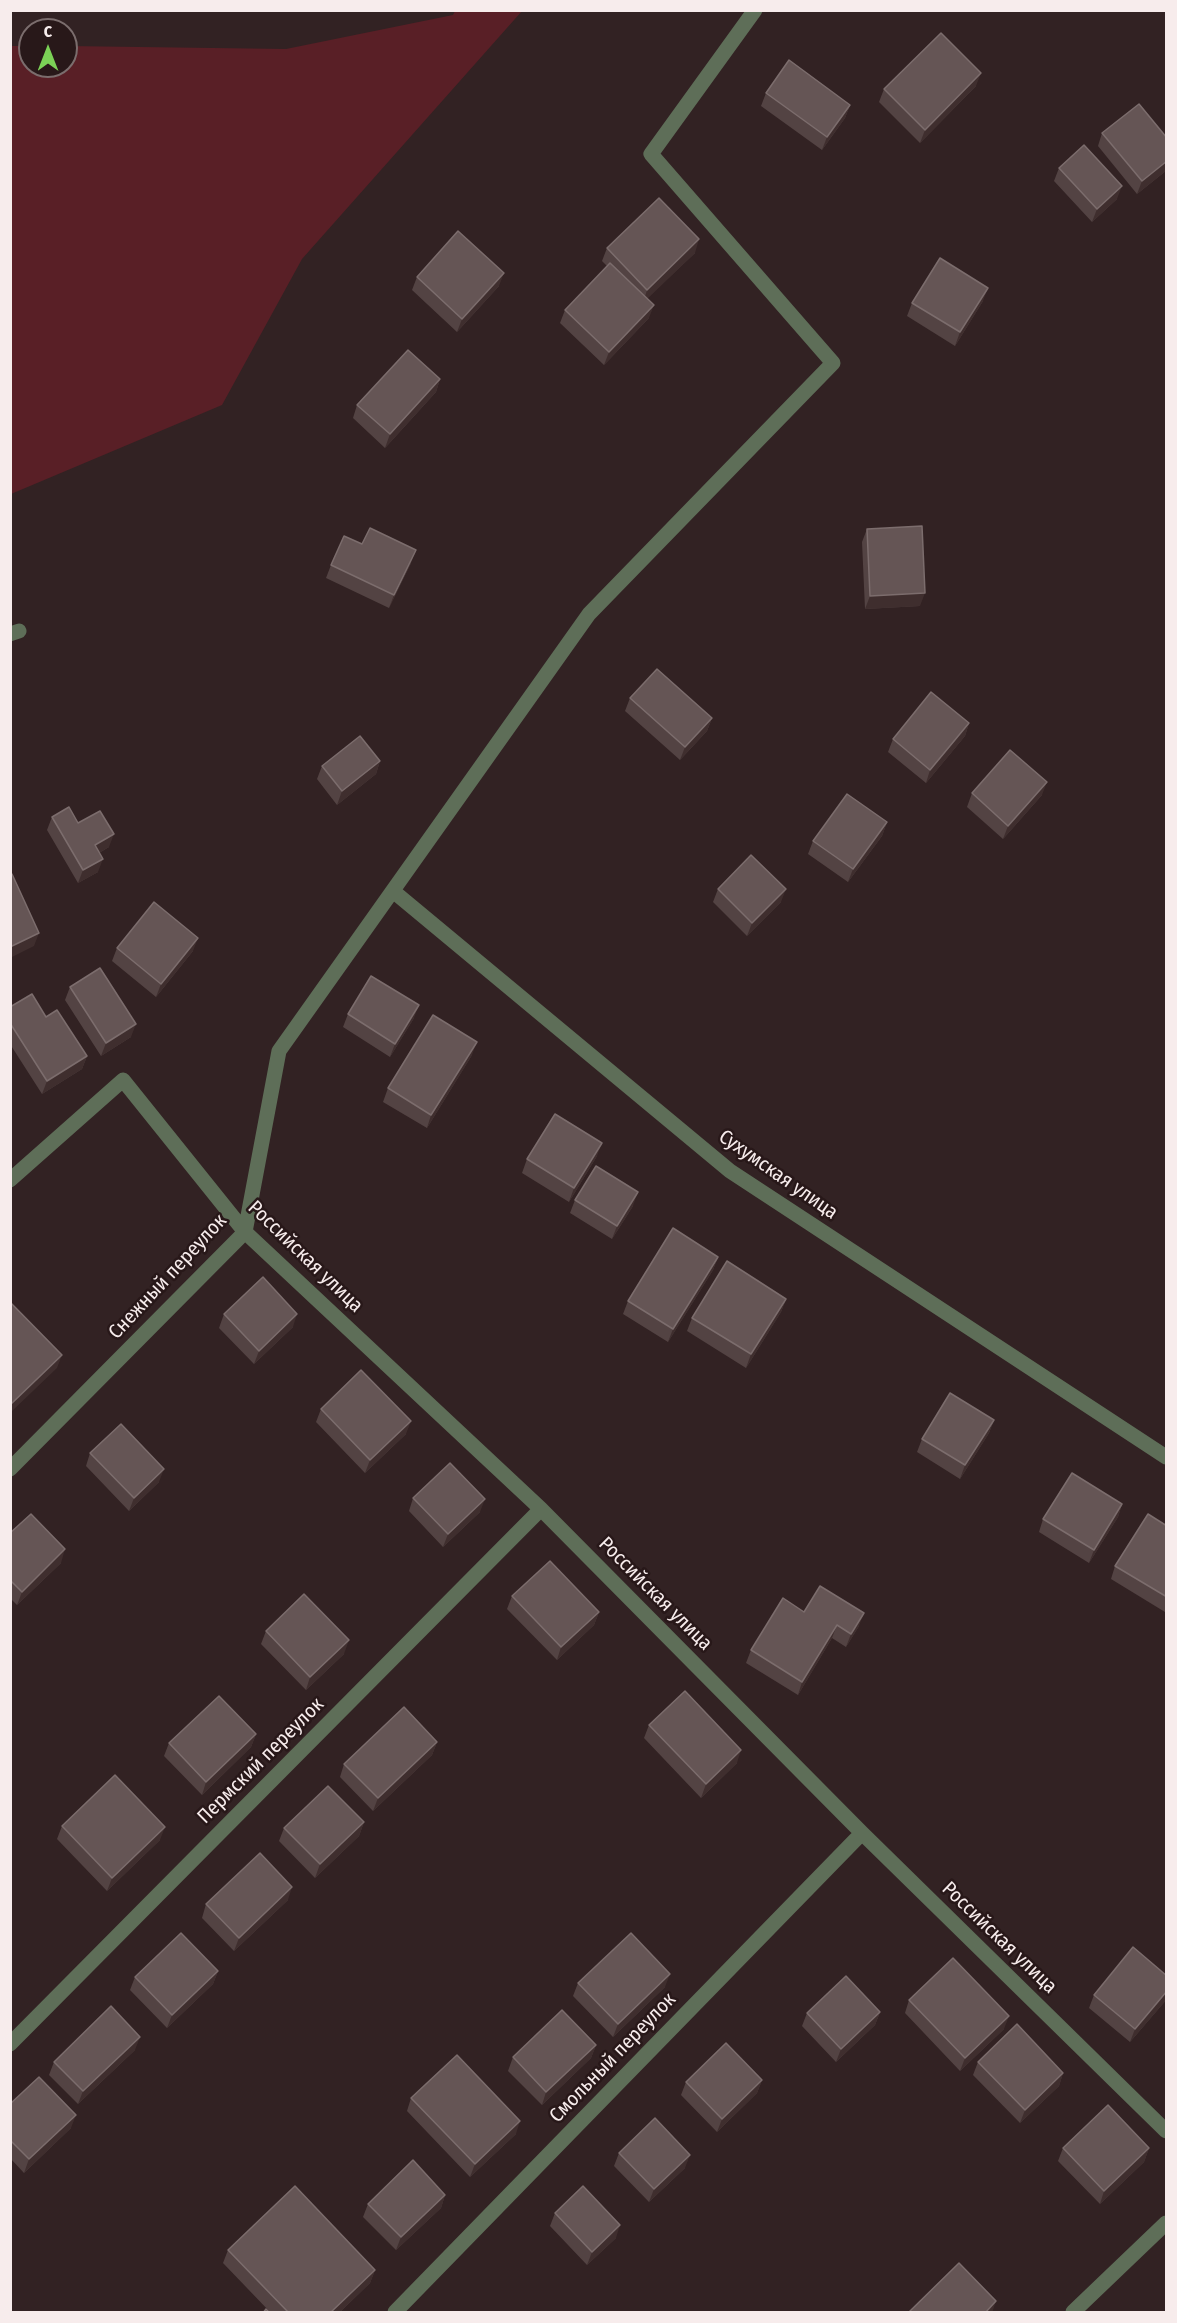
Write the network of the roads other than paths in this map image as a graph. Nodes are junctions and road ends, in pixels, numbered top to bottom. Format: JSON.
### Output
{"nodes":[{"id":1,"x":754,"y":10,"type":"edge"},
{"id":2,"x":393,"y":891,"type":"junction"},
{"id":3,"x":10,"y":1180,"type":"edge"},
{"id":4,"x":245,"y":1232,"type":"junction"},
{"id":5,"x":1167,"y":1457,"type":"edge"},
{"id":6,"x":10,"y":1469,"type":"edge"},
{"id":7,"x":541,"y":1509,"type":"junction"},
{"id":8,"x":862,"y":1833,"type":"junction"},
{"id":9,"x":10,"y":2044,"type":"edge"},
{"id":10,"x":1167,"y":2131,"type":"edge"},
{"id":11,"x":1167,"y":2223,"type":"edge"},
{"id":12,"x":395,"y":2313,"type":"edge"},
{"id":13,"x":1073,"y":2313,"type":"edge"}],
"edges":[{"from":1,"to":2,"type":"street","name":"Снежный переулок"},
{"from":2,"to":4,"type":"street","name":"Снежный переулок"},
{"from":2,"to":5,"type":"street","name":"Сухумская улица"},
{"from":3,"to":4,"type":"street","name":"Российская улица"},
{"from":4,"to":6,"type":"street","name":"Снежный переулок"},
{"from":4,"to":7,"type":"street","name":"Российская улица"},
{"from":7,"to":8,"type":"street","name":"Российская улица"},
{"from":7,"to":9,"type":"street","name":"Пермский переулок"},
{"from":8,"to":10,"type":"street","name":"Российская улица"},
{"from":8,"to":12,"type":"street","name":"Смольный переулок"},
{"from":11,"to":13,"type":"street"}]}
